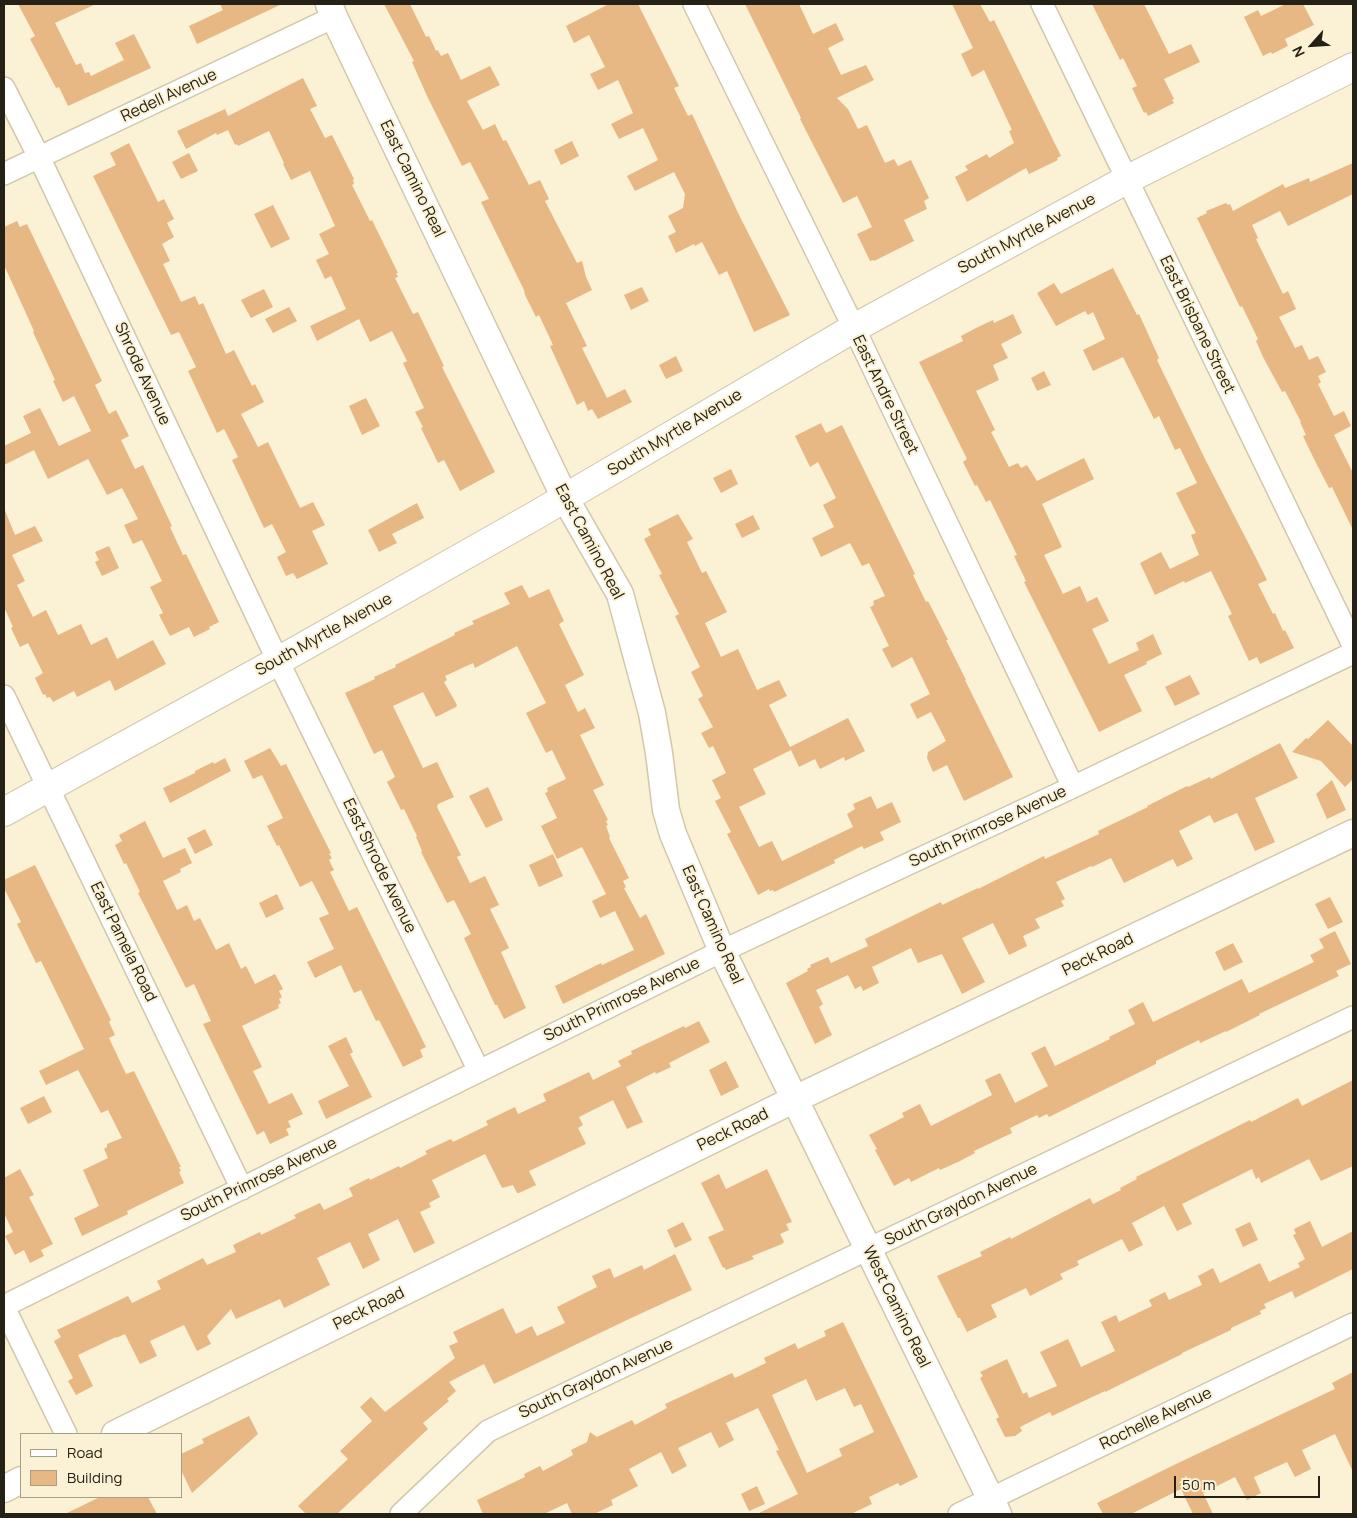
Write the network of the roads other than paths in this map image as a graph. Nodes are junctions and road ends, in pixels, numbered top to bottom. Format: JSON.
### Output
{"nodes":[{"id":1,"x":694,"y":4,"type":"edge"},
{"id":2,"x":1042,"y":4,"type":"edge"},
{"id":3,"x":332,"y":11,"type":"edge"},
{"id":4,"x":1353,"y":67,"type":"edge"},
{"id":5,"x":4,"y":88,"type":"edge"},
{"id":6,"x":39,"y":157,"type":"junction"},
{"id":7,"x":4,"y":174,"type":"edge"},
{"id":8,"x":1126,"y":180,"type":"junction"},
{"id":9,"x":854,"y":328,"type":"junction"},
{"id":10,"x":565,"y":498,"type":"junction"},
{"id":11,"x":1353,"y":645,"type":"edge"},
{"id":12,"x":1353,"y":653,"type":"edge"},
{"id":13,"x":278,"y":661,"type":"junction"},
{"id":14,"x":4,"y":696,"type":"edge"},
{"id":15,"x":1073,"y":787,"type":"junction"},
{"id":16,"x":49,"y":788,"type":"junction"},
{"id":17,"x":4,"y":812,"type":"edge"},
{"id":18,"x":1353,"y":833,"type":"edge"},
{"id":19,"x":722,"y":951,"type":"junction"},
{"id":20,"x":1353,"y":1017,"type":"edge"},
{"id":21,"x":479,"y":1071,"type":"junction"},
{"id":22,"x":795,"y":1100,"type":"junction"},
{"id":23,"x":242,"y":1189,"type":"junction"},
{"id":24,"x":868,"y":1250,"type":"junction"},
{"id":25,"x":4,"y":1306,"type":"edge"},
{"id":26,"x":1353,"y":1324,"type":"edge"},
{"id":27,"x":66,"y":1433,"type":"edge"},
{"id":28,"x":117,"y":1433,"type":"edge"},
{"id":29,"x":20,"y":1481,"type":"edge"},
{"id":30,"x":4,"y":1489,"type":"edge"},
{"id":31,"x":994,"y":1506,"type":"edge"},
{"id":32,"x":401,"y":1514,"type":"edge"},
{"id":33,"x":959,"y":1514,"type":"edge"}],
"edges":[{"from":1,"to":9,"type":"street","name":"East Andre Street"},
{"from":2,"to":8,"type":"street","name":"East Brisbane Street"},
{"from":3,"to":6,"type":"street","name":"Redell Avenue"},
{"from":3,"to":10,"type":"street","name":"East Camino Real"},
{"from":4,"to":8,"type":"main road","name":"South Myrtle Avenue"},
{"from":5,"to":6,"type":"street","name":"Shrode Avenue"},
{"from":6,"to":7,"type":"street","name":"Redell Avenue"},
{"from":6,"to":13,"type":"street","name":"Shrode Avenue"},
{"from":8,"to":9,"type":"main road","name":"South Myrtle Avenue"},
{"from":8,"to":11,"type":"street","name":"East Brisbane Street"},
{"from":9,"to":10,"type":"main road","name":"South Myrtle Avenue"},
{"from":9,"to":15,"type":"street","name":"East Andre Street"},
{"from":10,"to":13,"type":"main road","name":"South Myrtle Avenue"},
{"from":10,"to":19,"type":"street","name":"East Camino Real"},
{"from":12,"to":15,"type":"street","name":"South Primrose Avenue"},
{"from":13,"to":16,"type":"main road","name":"South Myrtle Avenue"},
{"from":13,"to":21,"type":"street","name":"East Shrode Avenue"},
{"from":14,"to":16,"type":"street","name":"East Pamela Road"},
{"from":15,"to":19,"type":"street","name":"South Primrose Avenue"},
{"from":16,"to":17,"type":"main road","name":"South Myrtle Avenue"},
{"from":16,"to":23,"type":"street","name":"East Pamela Road"},
{"from":18,"to":22,"type":"street","name":"Peck Road"},
{"from":19,"to":21,"type":"street","name":"South Primrose Avenue"},
{"from":19,"to":22,"type":"street","name":"East Camino Real"},
{"from":20,"to":24,"type":"street","name":"South Graydon Avenue"},
{"from":21,"to":23,"type":"street","name":"South Primrose Avenue"},
{"from":22,"to":24,"type":"street","name":"West Camino Real"},
{"from":22,"to":28,"type":"street","name":"Peck Road"},
{"from":23,"to":25,"type":"street","name":"South Primrose Avenue"},
{"from":24,"to":31,"type":"street","name":"West Camino Real"},
{"from":24,"to":32,"type":"street","name":"South Graydon Avenue"},
{"from":25,"to":27,"type":"street"},
{"from":26,"to":31,"type":"street","name":"Rochelle Avenue"},
{"from":29,"to":30,"type":"street"},
{"from":31,"to":33,"type":"street","name":"Rochelle Avenue"}]}
